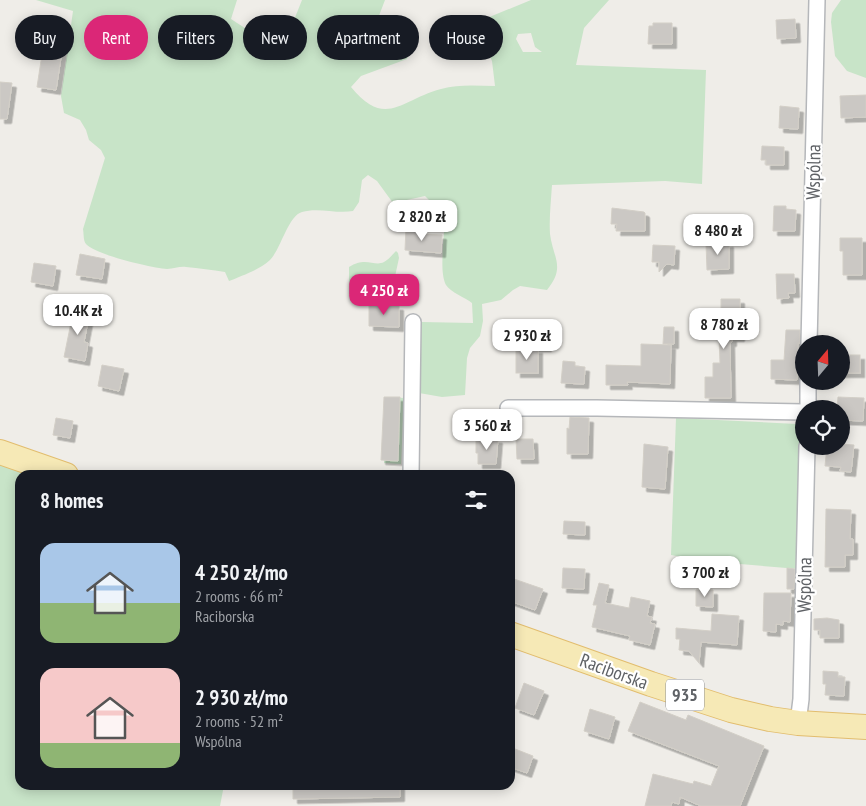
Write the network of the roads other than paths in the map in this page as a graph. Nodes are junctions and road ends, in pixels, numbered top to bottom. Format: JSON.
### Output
{"nodes":[{"id":1,"x":817,"y":0,"type":"edge"},
{"id":2,"x":413,"y":322,"type":"dead end"},
{"id":3,"x":809,"y":335,"type":"edge"},
{"id":4,"x":508,"y":408,"type":"dead end"},
{"id":5,"x":795,"y":412,"type":"edge"},
{"id":6,"x":0,"y":452,"type":"edge"},
{"id":7,"x":807,"y":455,"type":"edge"},
{"id":8,"x":52,"y":470,"type":"edge"},
{"id":9,"x":411,"y":470,"type":"edge"},
{"id":10,"x":515,"y":636,"type":"edge"},
{"id":11,"x":798,"y":724,"type":"junction"},
{"id":12,"x":866,"y":727,"type":"edge"}],
"edges":[{"from":1,"to":3,"type":"street","name":"Wspólna"},
{"from":2,"to":9,"type":"street"},
{"from":4,"to":5,"type":"street"},
{"from":6,"to":8,"type":"main road"},
{"from":7,"to":11,"type":"street","name":"Wspólna"},
{"from":10,"to":11,"type":"main road","name":"Raciborska","number":"935"},
{"from":11,"to":12,"type":"main road","name":"Raciborska","number":"935"}]}
